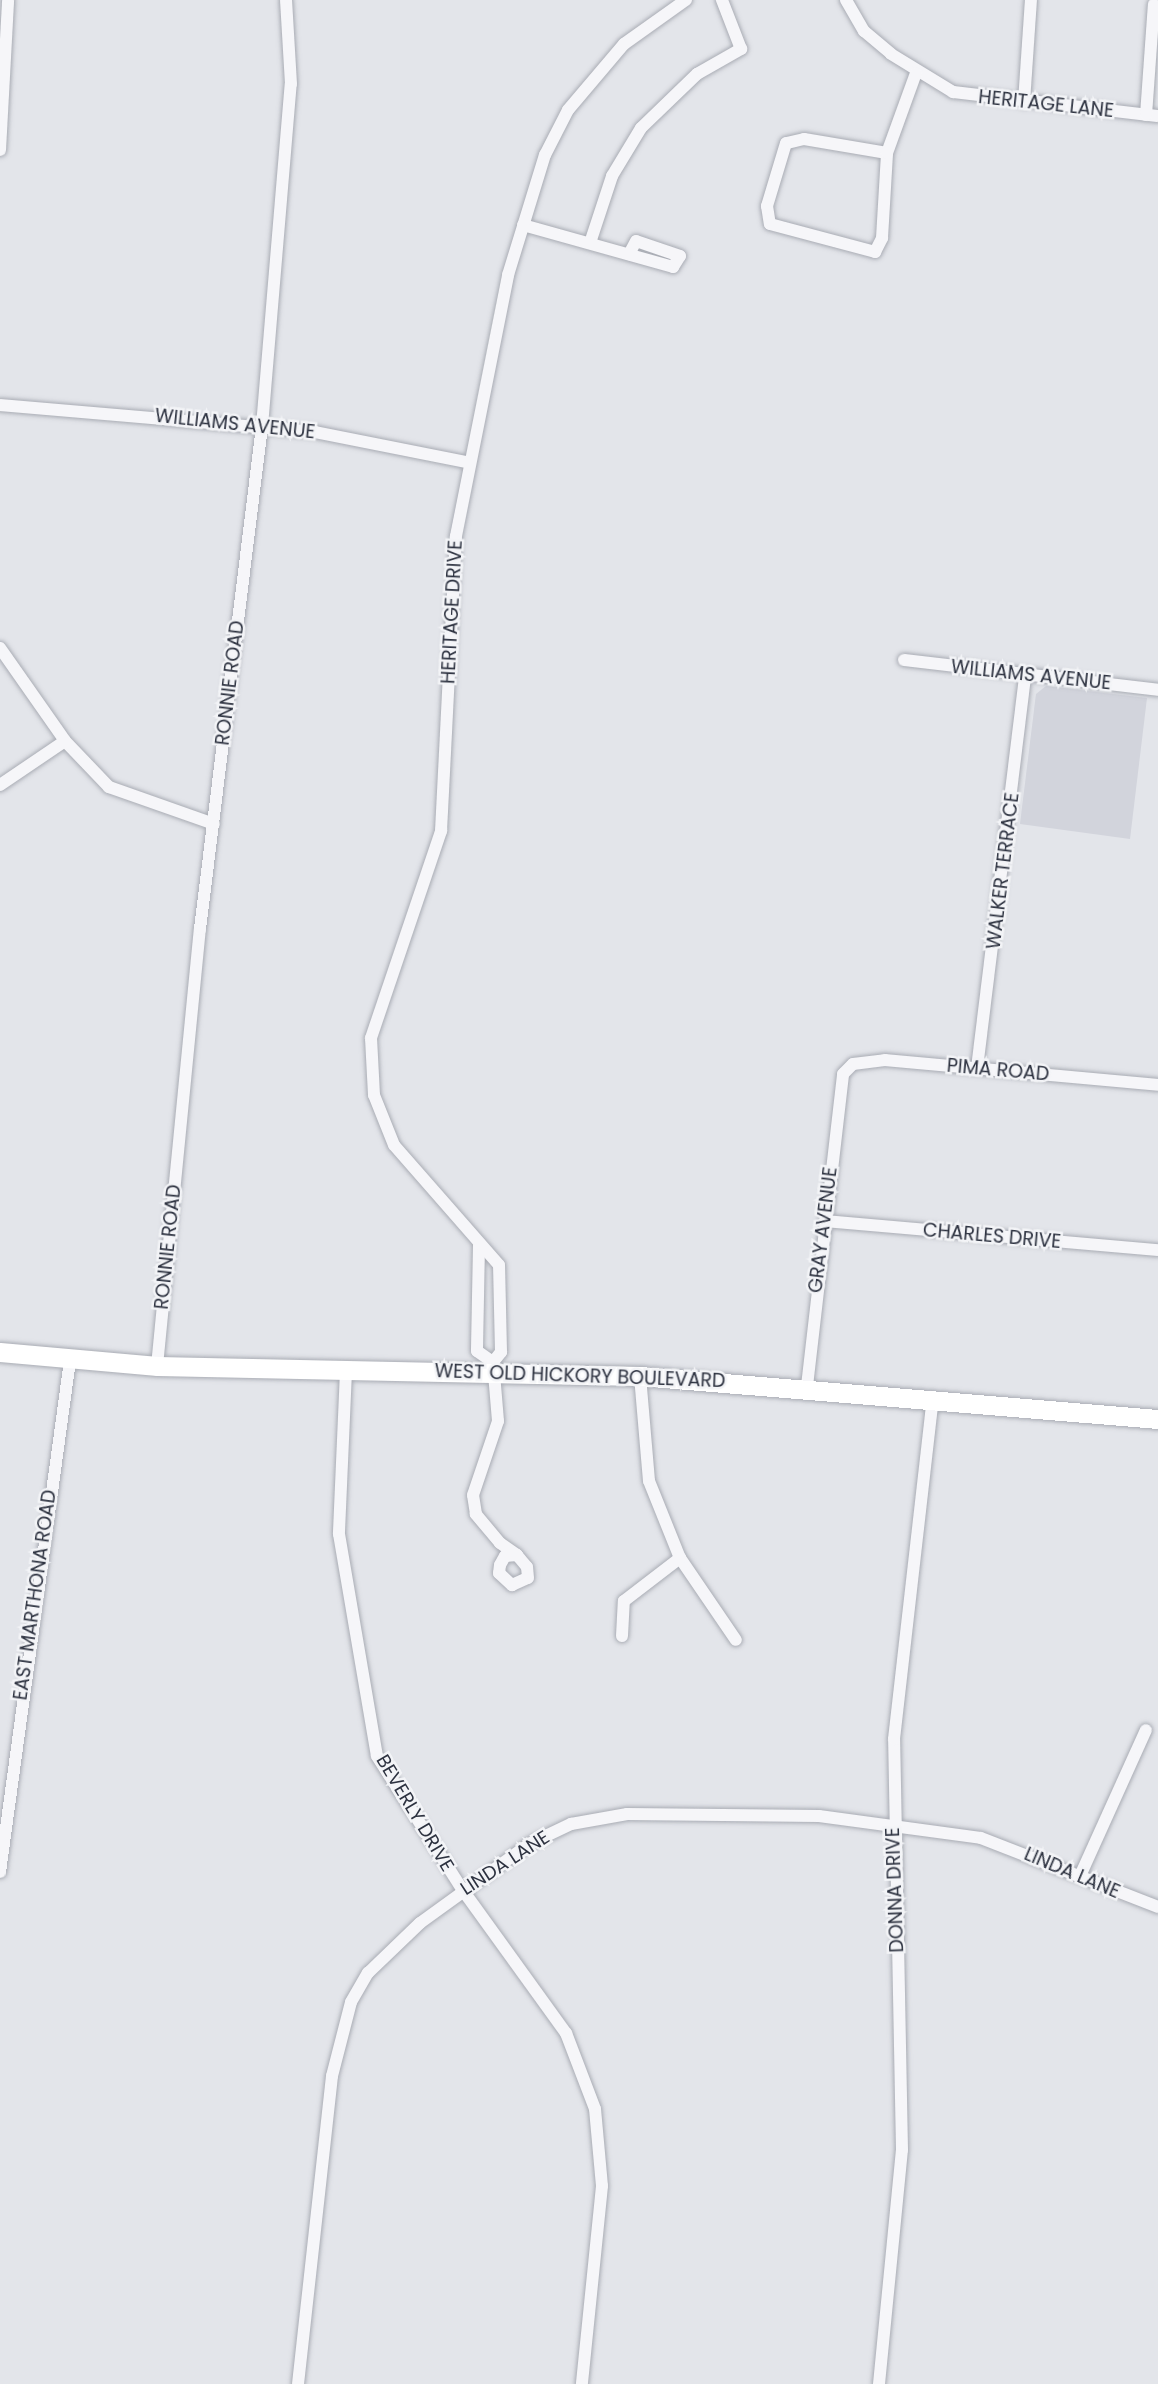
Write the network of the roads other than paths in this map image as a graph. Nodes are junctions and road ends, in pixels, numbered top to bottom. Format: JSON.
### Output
{"nodes":[{"id":1,"x":8,"y":0,"type":"edge"},
{"id":2,"x":286,"y":0,"type":"edge"},
{"id":3,"x":686,"y":0,"type":"edge"},
{"id":4,"x":722,"y":0,"type":"edge"},
{"id":5,"x":846,"y":0,"type":"edge"},
{"id":6,"x":1031,"y":0,"type":"edge"},
{"id":7,"x":1154,"y":4,"type":"dead end"},
{"id":8,"x":916,"y":73,"type":"junction"},
{"id":9,"x":1024,"y":102,"type":"junction"},
{"id":10,"x":1152,"y":116,"type":"edge"},
{"id":11,"x":0,"y":150,"type":"edge"},
{"id":12,"x":887,"y":153,"type":"junction"},
{"id":13,"x":523,"y":225,"type":"junction"},
{"id":14,"x":590,"y":243,"type":"junction"},
{"id":15,"x":629,"y":254,"type":"dead end"},
{"id":16,"x":0,"y":405,"type":"edge"},
{"id":17,"x":262,"y":426,"type":"junction"},
{"id":18,"x":467,"y":462,"type":"junction"},
{"id":19,"x":0,"y":648,"type":"edge"},
{"id":20,"x":904,"y":660,"type":"dead end"},
{"id":21,"x":1025,"y":675,"type":"junction"},
{"id":22,"x":1158,"y":690,"type":"edge"},
{"id":23,"x":65,"y":741,"type":"junction"},
{"id":24,"x":0,"y":785,"type":"edge"},
{"id":25,"x":214,"y":824,"type":"junction"},
{"id":26,"x":977,"y":1068,"type":"junction"},
{"id":27,"x":843,"y":1074,"type":"joint"},
{"id":28,"x":1158,"y":1085,"type":"edge"},
{"id":29,"x":825,"y":1221,"type":"junction"},
{"id":30,"x":480,"y":1245,"type":"junction"},
{"id":31,"x":1158,"y":1250,"type":"edge"},
{"id":32,"x":0,"y":1352,"type":"edge"},
{"id":33,"x":70,"y":1360,"type":"junction"},
{"id":34,"x":157,"y":1366,"type":"junction"},
{"id":35,"x":493,"y":1366,"type":"junction"},
{"id":36,"x":346,"y":1371,"type":"junction"},
{"id":37,"x":640,"y":1376,"type":"junction"},
{"id":38,"x":807,"y":1386,"type":"junction"},
{"id":39,"x":933,"y":1397,"type":"junction"},
{"id":40,"x":1158,"y":1419,"type":"edge"},
{"id":41,"x":517,"y":1555,"type":"dead end"},
{"id":42,"x":680,"y":1558,"type":"junction"},
{"id":43,"x":622,"y":1636,"type":"dead end"},
{"id":44,"x":736,"y":1640,"type":"dead end"},
{"id":45,"x":1146,"y":1730,"type":"dead end"},
{"id":46,"x":893,"y":1824,"type":"junction"},
{"id":47,"x":0,"y":1872,"type":"edge"},
{"id":48,"x":1080,"y":1876,"type":"junction"},
{"id":49,"x":462,"y":1889,"type":"junction"},
{"id":50,"x":1158,"y":1907,"type":"edge"},
{"id":51,"x":298,"y":2384,"type":"edge"},
{"id":52,"x":582,"y":2384,"type":"edge"},
{"id":53,"x":879,"y":2384,"type":"edge"}],
"edges":[{"from":1,"to":11,"type":"street"},
{"from":2,"to":17,"type":"street","name":"RONNIE ROAD"},
{"from":3,"to":13,"type":"street","name":"HERITAGE DRIVE"},
{"from":4,"to":14,"type":"street"},
{"from":5,"to":8,"type":"street","name":"HERITAGE LANE"},
{"from":6,"to":9,"type":"street"},
{"from":7,"to":10,"type":"street"},
{"from":8,"to":9,"type":"street","name":"HERITAGE LANE"},
{"from":8,"to":12,"type":"street"},
{"from":9,"to":10,"type":"street","name":"HERITAGE LANE"},
{"from":12,"to":12,"type":"street"},
{"from":13,"to":14,"type":"street"},
{"from":13,"to":18,"type":"street","name":"HERITAGE DRIVE"},
{"from":14,"to":15,"type":"street"},
{"from":16,"to":17,"type":"street","name":"WILLIAMS AVENUE"},
{"from":17,"to":18,"type":"street","name":"WILLIAMS AVENUE"},
{"from":17,"to":25,"type":"street","name":"RONNIE ROAD"},
{"from":18,"to":30,"type":"street","name":"HERITAGE DRIVE"},
{"from":19,"to":23,"type":"street"},
{"from":20,"to":21,"type":"street","name":"WILLIAMS AVENUE"},
{"from":21,"to":22,"type":"street","name":"WILLIAMS AVENUE"},
{"from":21,"to":26,"type":"street","name":"WALKER TERRACE"},
{"from":23,"to":24,"type":"street"},
{"from":23,"to":25,"type":"street"},
{"from":25,"to":34,"type":"street","name":"RONNIE ROAD"},
{"from":26,"to":27,"type":"street","name":"PIMA ROAD"},
{"from":26,"to":28,"type":"street","name":"PIMA ROAD"},
{"from":27,"to":29,"type":"street","name":"GRAY AVENUE"},
{"from":29,"to":31,"type":"street","name":"CHARLES DRIVE"},
{"from":29,"to":38,"type":"street","name":"GRAY AVENUE"},
{"from":30,"to":35,"type":"street","name":"HERITAGE DRIVE"},
{"from":30,"to":35,"type":"street","name":"HERITAGE DRIVE"},
{"from":32,"to":33,"type":"main road","name":"WEST OLD HICKORY BOULEVARD"},
{"from":33,"to":34,"type":"main road","name":"WEST OLD HICKORY BOULEVARD"},
{"from":33,"to":47,"type":"street","name":"EAST MARTHONA ROAD"},
{"from":34,"to":36,"type":"main road","name":"WEST OLD HICKORY BOULEVARD"},
{"from":35,"to":36,"type":"main road","name":"WEST OLD HICKORY BOULEVARD"},
{"from":35,"to":37,"type":"main road","name":"WEST OLD HICKORY BOULEVARD"},
{"from":35,"to":41,"type":"street","name":"HERITAGE DRIVE"},
{"from":36,"to":49,"type":"street","name":"BEVERLY DRIVE"},
{"from":37,"to":38,"type":"main road","name":"WEST OLD HICKORY BOULEVARD"},
{"from":37,"to":42,"type":"street"},
{"from":38,"to":39,"type":"main road","name":"WEST OLD HICKORY BOULEVARD"},
{"from":39,"to":40,"type":"main road","name":"WEST OLD HICKORY BOULEVARD"},
{"from":39,"to":46,"type":"street","name":"DONNA DRIVE"},
{"from":42,"to":43,"type":"street"},
{"from":42,"to":44,"type":"street"},
{"from":45,"to":48,"type":"street"},
{"from":46,"to":48,"type":"street","name":"LINDA LANE"},
{"from":46,"to":49,"type":"street","name":"LINDA LANE"},
{"from":46,"to":53,"type":"street","name":"DONNA DRIVE"},
{"from":48,"to":50,"type":"street","name":"LINDA LANE"},
{"from":49,"to":51,"type":"street","name":"LINDA LANE"},
{"from":49,"to":52,"type":"street","name":"BEVERLY DRIVE"}]}
